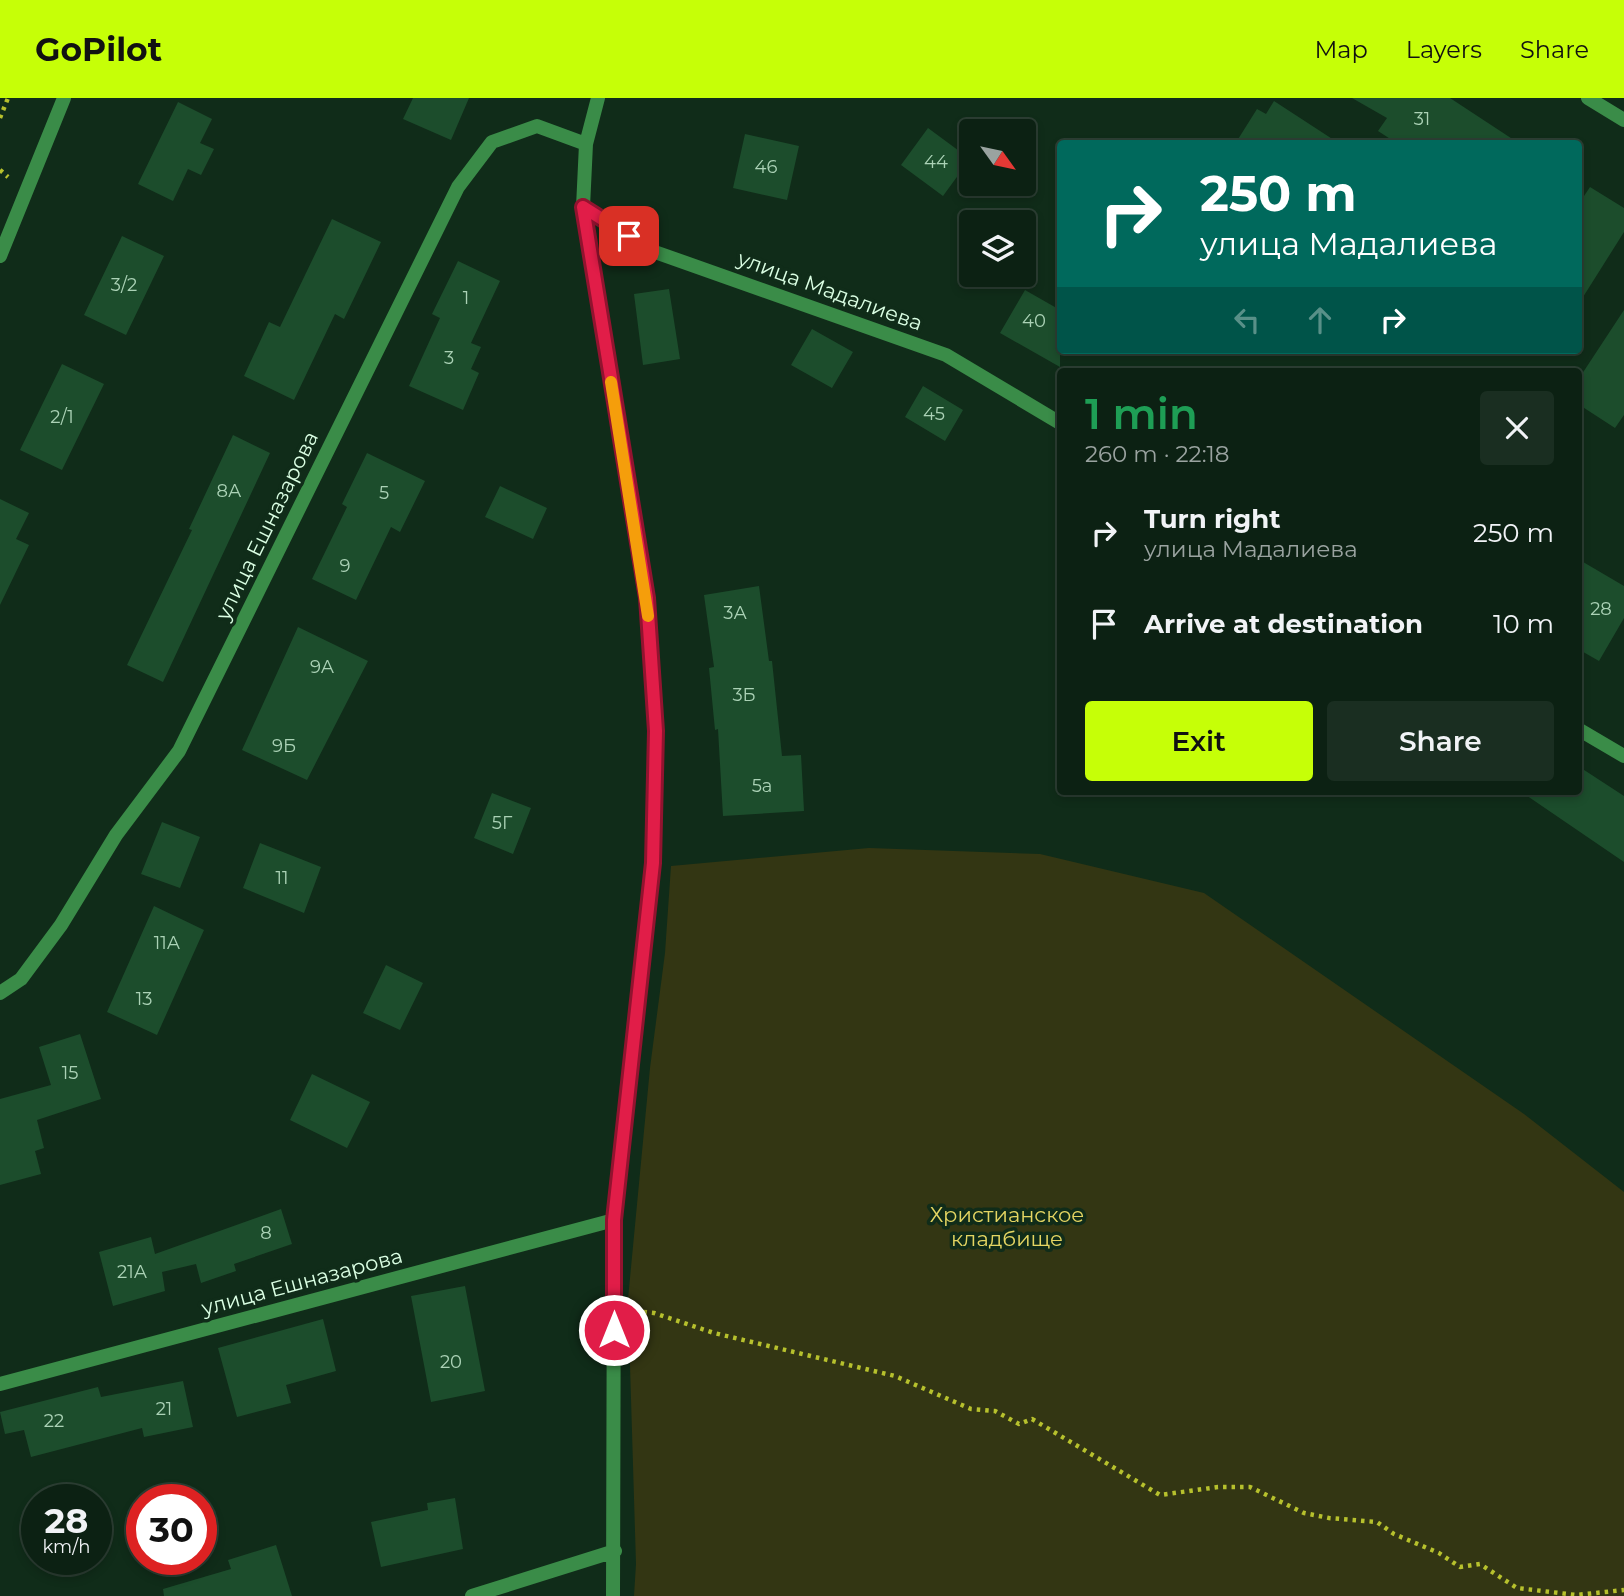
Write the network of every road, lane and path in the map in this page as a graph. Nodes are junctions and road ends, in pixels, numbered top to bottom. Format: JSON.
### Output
{"nodes":[{"id":1,"x":8,"y":98,"type":"edge"},
{"id":2,"x":64,"y":98,"type":"edge"},
{"id":3,"x":598,"y":98,"type":"edge"},
{"id":4,"x":1588,"y":98,"type":"edge"},
{"id":5,"x":0,"y":118,"type":"edge"},
{"id":6,"x":1624,"y":120,"type":"edge"},
{"id":7,"x":586,"y":144,"type":"junction"},
{"id":8,"x":0,"y":170,"type":"edge"},
{"id":9,"x":11,"y":180,"type":"dead end"},
{"id":10,"x":583,"y":207,"type":"junction"},
{"id":11,"x":0,"y":256,"type":"edge"},
{"id":12,"x":1057,"y":421,"type":"edge"},
{"id":13,"x":1582,"y":731,"type":"edge"},
{"id":14,"x":1624,"y":756,"type":"edge"},
{"id":15,"x":0,"y":993,"type":"edge"},
{"id":16,"x":614,"y":1220,"type":"junction"},
{"id":17,"x":627,"y":1310,"type":"dead end"},
{"id":18,"x":0,"y":1384,"type":"edge"},
{"id":19,"x":615,"y":1551,"type":"junction"},
{"id":20,"x":1624,"y":1590,"type":"edge"},
{"id":21,"x":472,"y":1596,"type":"edge"},
{"id":22,"x":613,"y":1596,"type":"edge"}],
"edges":[{"from":1,"to":5,"type":"path"},
{"from":2,"to":11,"type":"street"},
{"from":3,"to":7,"type":"street"},
{"from":4,"to":6,"type":"street"},
{"from":7,"to":10,"type":"street"},
{"from":7,"to":15,"type":"street","name":"улица Ешназарова"},
{"from":8,"to":9,"type":"path"},
{"from":10,"to":12,"type":"street","name":"улица Мадалиева"},
{"from":10,"to":16,"type":"street"},
{"from":13,"to":14,"type":"street"},
{"from":16,"to":18,"type":"street","name":"улица Ешназарова"},
{"from":16,"to":19,"type":"street"},
{"from":17,"to":20,"type":"path"},
{"from":19,"to":21,"type":"street"},
{"from":19,"to":22,"type":"street"}]}
